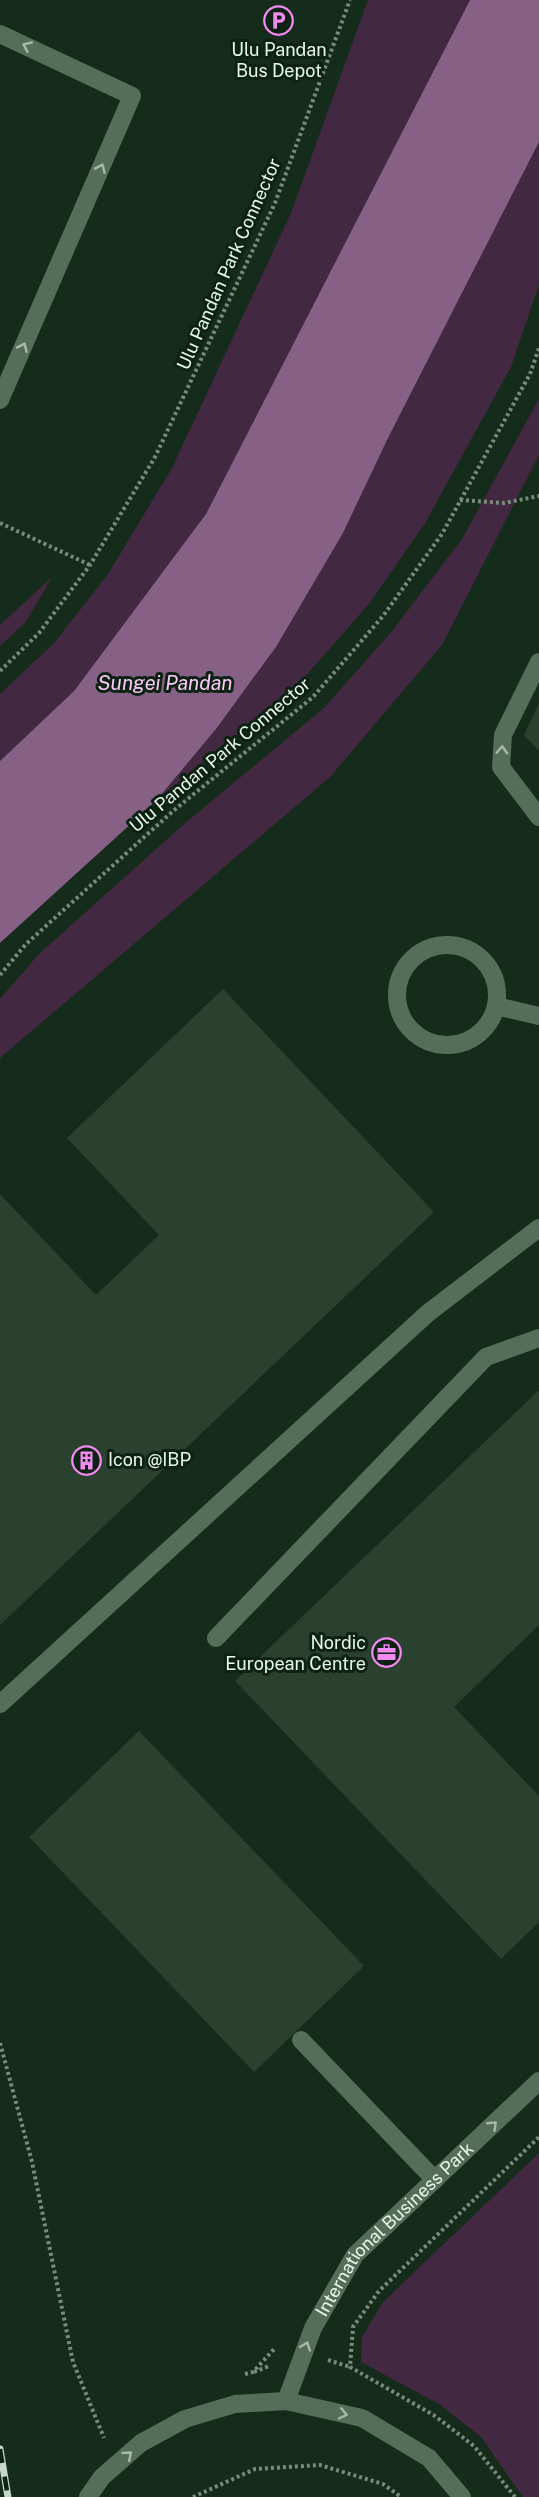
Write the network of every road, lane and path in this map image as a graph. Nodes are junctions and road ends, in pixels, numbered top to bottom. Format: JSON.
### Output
{"nodes":[{"id":1,"x":350,"y":0,"type":"edge"},
{"id":2,"x":0,"y":34,"type":"edge"},
{"id":3,"x":539,"y":348,"type":"edge"},
{"id":4,"x":0,"y":400,"type":"edge"},
{"id":5,"x":539,"y":496,"type":"edge"},
{"id":6,"x":460,"y":500,"type":"junction"},
{"id":7,"x":0,"y":523,"type":"edge"},
{"id":8,"x":90,"y":565,"type":"junction"},
{"id":9,"x":539,"y":663,"type":"edge"},
{"id":10,"x":0,"y":671,"type":"edge"},
{"id":11,"x":539,"y":817,"type":"edge"},
{"id":12,"x":0,"y":975,"type":"edge"},
{"id":13,"x":496,"y":1006,"type":"junction"},
{"id":14,"x":539,"y":1016,"type":"edge"},
{"id":15,"x":539,"y":1228,"type":"edge"},
{"id":16,"x":539,"y":1338,"type":"edge"},
{"id":17,"x":216,"y":1638,"type":"dead end"},
{"id":18,"x":0,"y":1704,"type":"edge"},
{"id":19,"x":301,"y":2040,"type":"dead end"},
{"id":20,"x":0,"y":2043,"type":"edge"},
{"id":21,"x":539,"y":2081,"type":"edge"},
{"id":22,"x":539,"y":2137,"type":"edge"},
{"id":23,"x":435,"y":2180,"type":"junction"},
{"id":24,"x":286,"y":2401,"type":"junction"},
{"id":25,"x":107,"y":2444,"type":"dead end"},
{"id":26,"x":87,"y":2497,"type":"edge"},
{"id":27,"x":193,"y":2497,"type":"edge"},
{"id":28,"x":401,"y":2497,"type":"edge"},
{"id":29,"x":462,"y":2497,"type":"edge"},
{"id":30,"x":515,"y":2497,"type":"edge"}],
"edges":[{"from":1,"to":8,"type":"path","name":"Ulu Pandan Park Connector"},
{"from":4,"to":2,"type":"lane","one_way":true},
{"from":3,"to":6,"type":"path","name":"Ulu Pandan Park Connector"},
{"from":5,"to":6,"type":"path"},
{"from":6,"to":12,"type":"path","name":"Ulu Pandan Park Connector"},
{"from":7,"to":8,"type":"path"},
{"from":8,"to":10,"type":"path","name":"Ulu Pandan Park Connector"},
{"from":11,"to":9,"type":"lane","one_way":true},
{"from":13,"to":13,"type":"lane"},
{"from":13,"to":14,"type":"lane"},
{"from":15,"to":18,"type":"lane"},
{"from":16,"to":17,"type":"lane"},
{"from":19,"to":23,"type":"lane"},
{"from":20,"to":25,"type":"path"},
{"from":23,"to":21,"type":"lane","name":"International Business Park","one_way":true},
{"from":22,"to":30,"type":"path"},
{"from":24,"to":23,"type":"lane","name":"International Business Park","one_way":true},
{"from":26,"to":24,"type":"lane","one_way":true},
{"from":24,"to":29,"type":"lane","one_way":true},
{"from":27,"to":28,"type":"path"}]}
